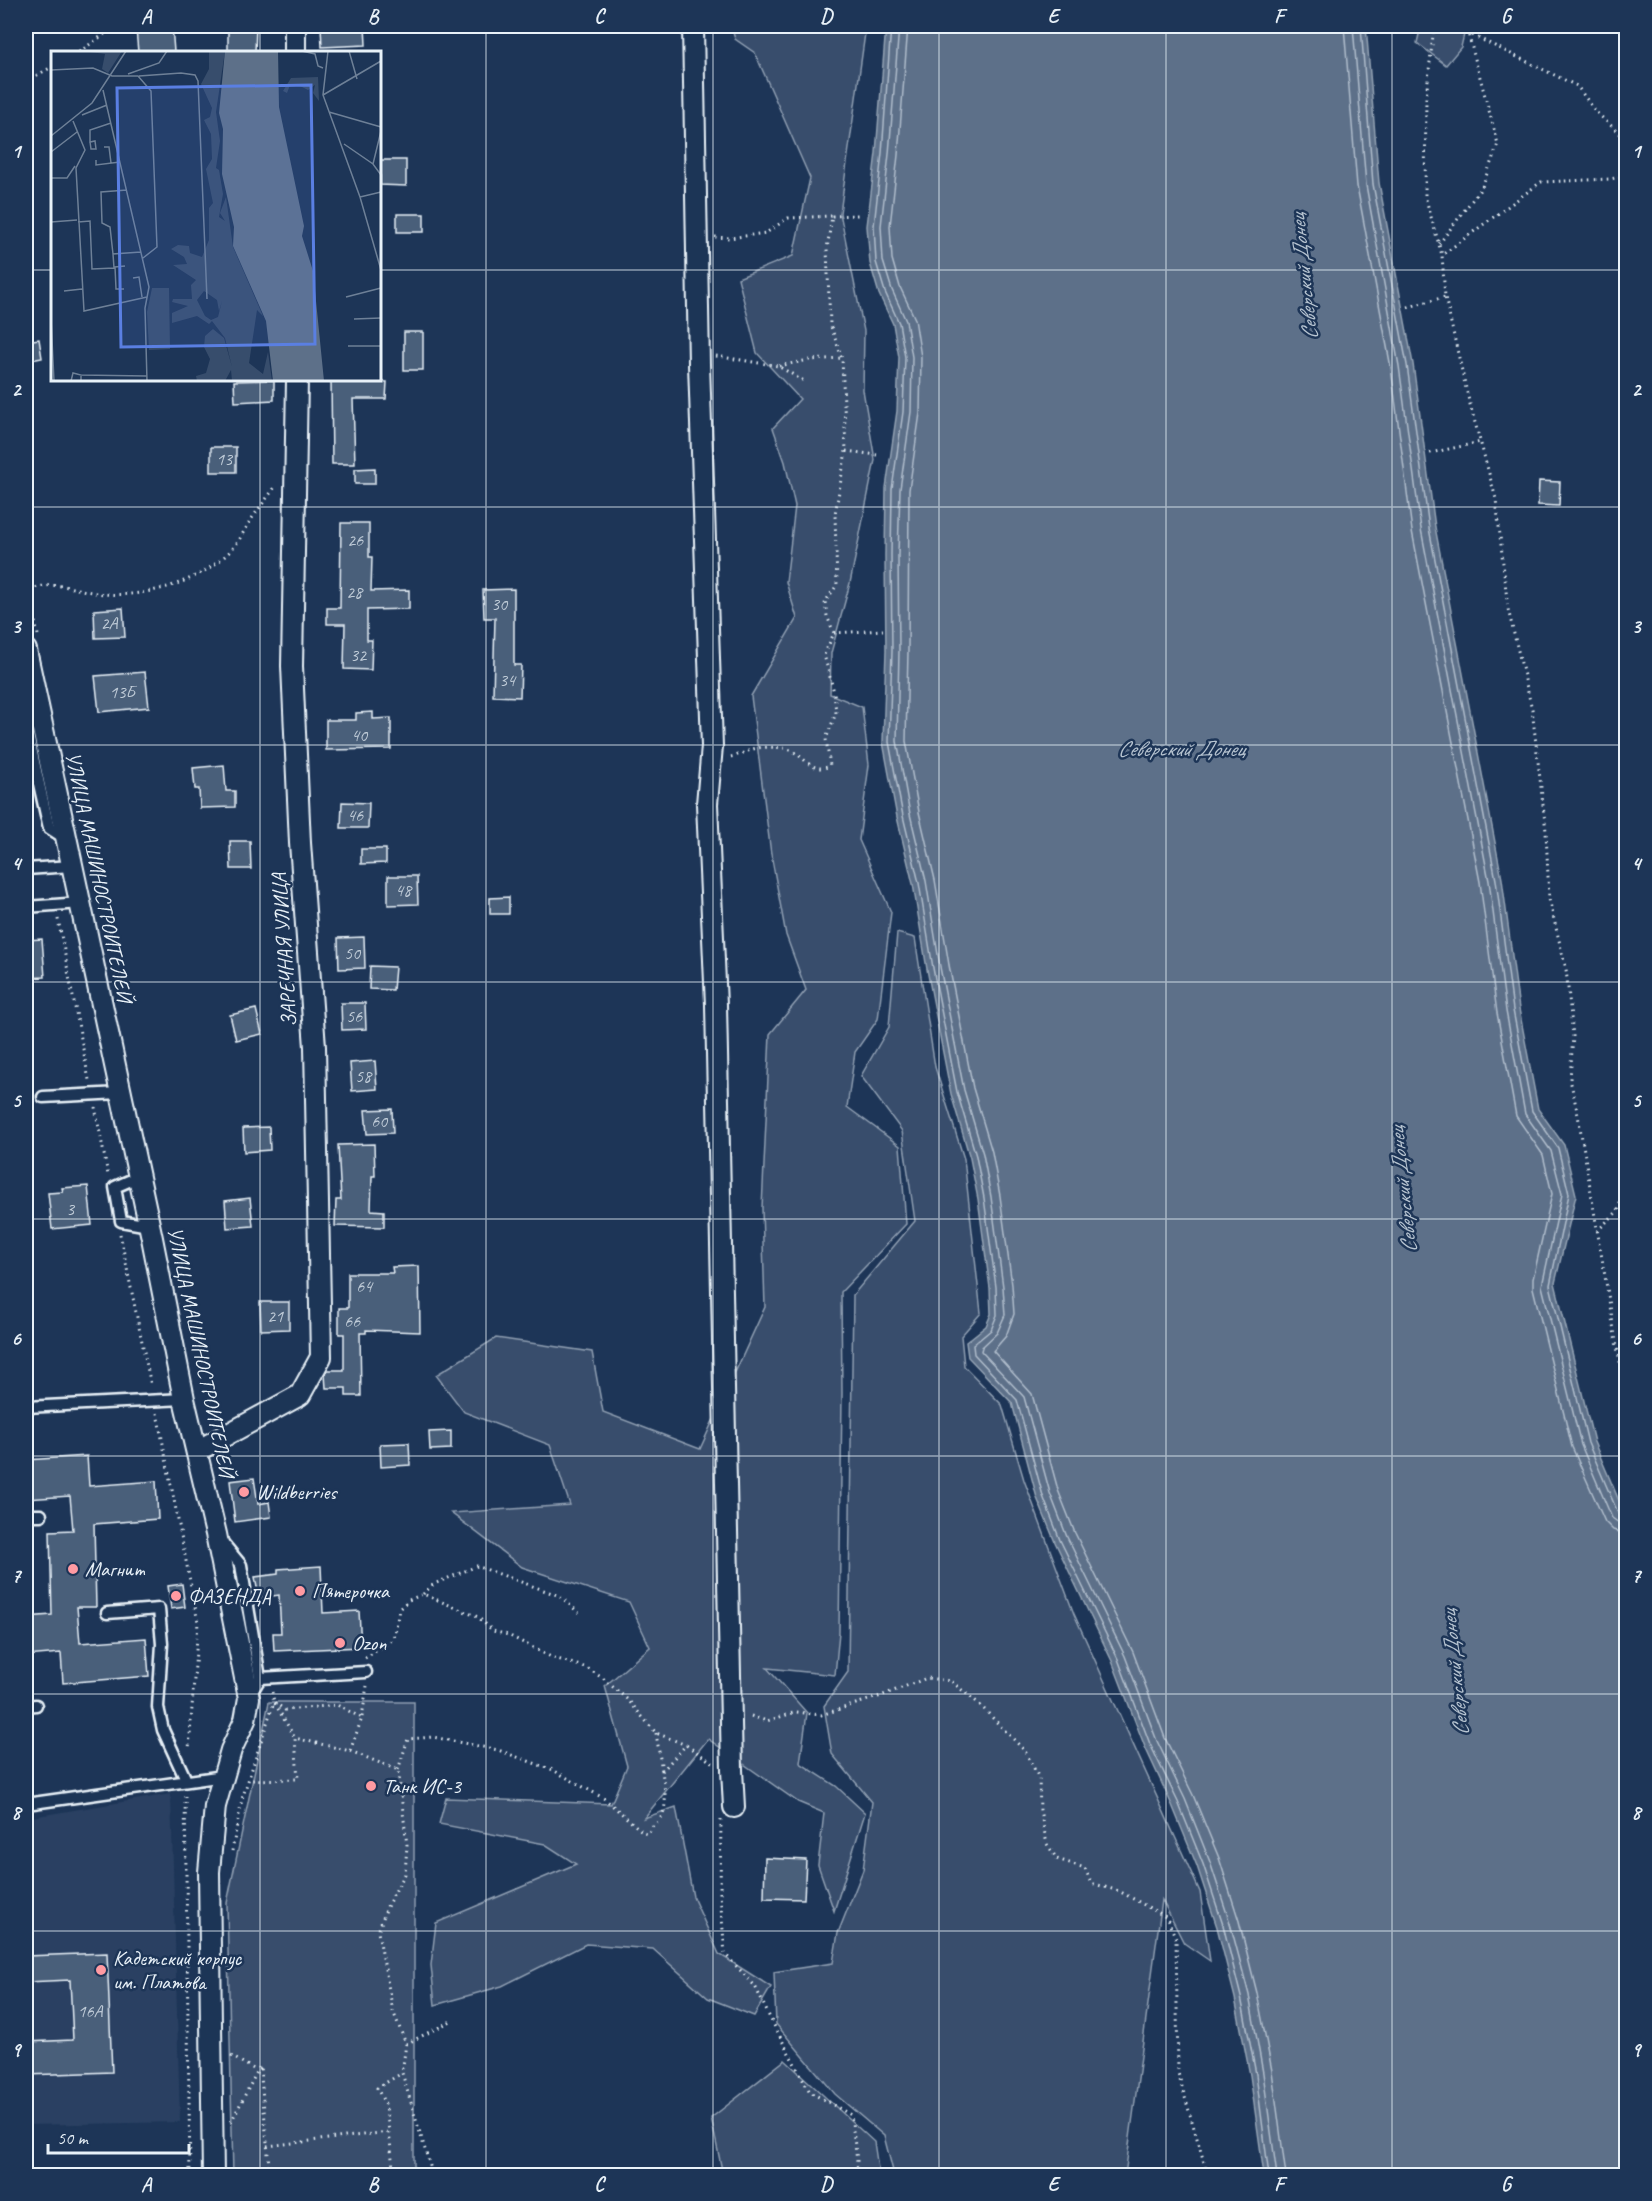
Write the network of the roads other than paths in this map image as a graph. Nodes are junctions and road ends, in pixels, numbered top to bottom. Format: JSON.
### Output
{"nodes":[{"id":1,"x":295,"y":26,"type":"edge"},
{"id":2,"x":693,"y":26,"type":"edge"},
{"id":3,"x":295,"y":51,"type":"edge"},
{"id":4,"x":297,"y":381,"type":"edge"},
{"id":5,"x":26,"y":656,"type":"edge"},
{"id":6,"x":26,"y":726,"type":"edge"},
{"id":7,"x":66,"y":839,"type":"junction"},
{"id":8,"x":72,"y":866,"type":"junction"},
{"id":9,"x":26,"y":869,"type":"edge"},
{"id":10,"x":81,"y":903,"type":"junction"},
{"id":11,"x":26,"y":907,"type":"edge"},
{"id":12,"x":120,"y":1093,"type":"junction"},
{"id":13,"x":43,"y":1097,"type":"dead end"},
{"id":14,"x":184,"y":1399,"type":"junction"},
{"id":15,"x":26,"y":1407,"type":"edge"},
{"id":16,"x":197,"y":1451,"type":"junction"},
{"id":17,"x":26,"y":1515,"type":"edge"},
{"id":18,"x":41,"y":1515,"type":"dead end"},
{"id":19,"x":216,"y":1534,"type":"junction"},
{"id":20,"x":107,"y":1613,"type":"dead end"},
{"id":21,"x":366,"y":1672,"type":"road end"},
{"id":22,"x":260,"y":1678,"type":"junction"},
{"id":23,"x":249,"y":1698,"type":"junction"},
{"id":24,"x":224,"y":1776,"type":"junction"},
{"id":25,"x":186,"y":1780,"type":"junction"},
{"id":26,"x":733,"y":1788,"type":"road end"},
{"id":27,"x":26,"y":1804,"type":"edge"},
{"id":28,"x":213,"y":2175,"type":"edge"}],
"edges":[{"from":1,"to":3,"type":"street"},
{"from":2,"to":26,"type":"street"},
{"from":4,"to":16,"type":"street","name":"ЗАРЕЧНАЯ УЛИЦА"},
{"from":5,"to":7,"type":"street","name":"УЛИЦА МАШИНОСТРОИТЕЛЕЙ"},
{"from":6,"to":7,"type":"lane"},
{"from":7,"to":8,"type":"street","name":"УЛИЦА МАШИНОСТРОИТЕЛЕЙ"},
{"from":8,"to":9,"type":"lane"},
{"from":8,"to":10,"type":"street","name":"УЛИЦА МАШИНОСТРОИТЕЛЕЙ"},
{"from":10,"to":11,"type":"lane"},
{"from":10,"to":12,"type":"street","name":"УЛИЦА МАШИНОСТРОИТЕЛЕЙ"},
{"from":12,"to":13,"type":"lane"},
{"from":12,"to":14,"type":"street","name":"УЛИЦА МАШИНОСТРОИТЕЛЕЙ"},
{"from":14,"to":15,"type":"lane"},
{"from":14,"to":16,"type":"street","name":"УЛИЦА МАШИНОСТРОИТЕЛЕЙ"},
{"from":16,"to":19,"type":"street","name":"УЛИЦА МАШИНОСТРОИТЕЛЕЙ"},
{"from":17,"to":18,"type":"lane"},
{"from":19,"to":22,"type":"lane"},
{"from":19,"to":23,"type":"street","name":"УЛИЦА МАШИНОСТРОИТЕЛЕЙ"},
{"from":20,"to":25,"type":"lane"},
{"from":21,"to":22,"type":"lane"},
{"from":22,"to":23,"type":"lane"},
{"from":23,"to":24,"type":"street","name":"УЛИЦА МАШИНОСТРОИТЕЛЕЙ"},
{"from":24,"to":25,"type":"lane"},
{"from":24,"to":28,"type":"street","name":"УЛИЦА МАШИНОСТРОИТЕЛЕЙ"},
{"from":25,"to":27,"type":"lane"}]}
